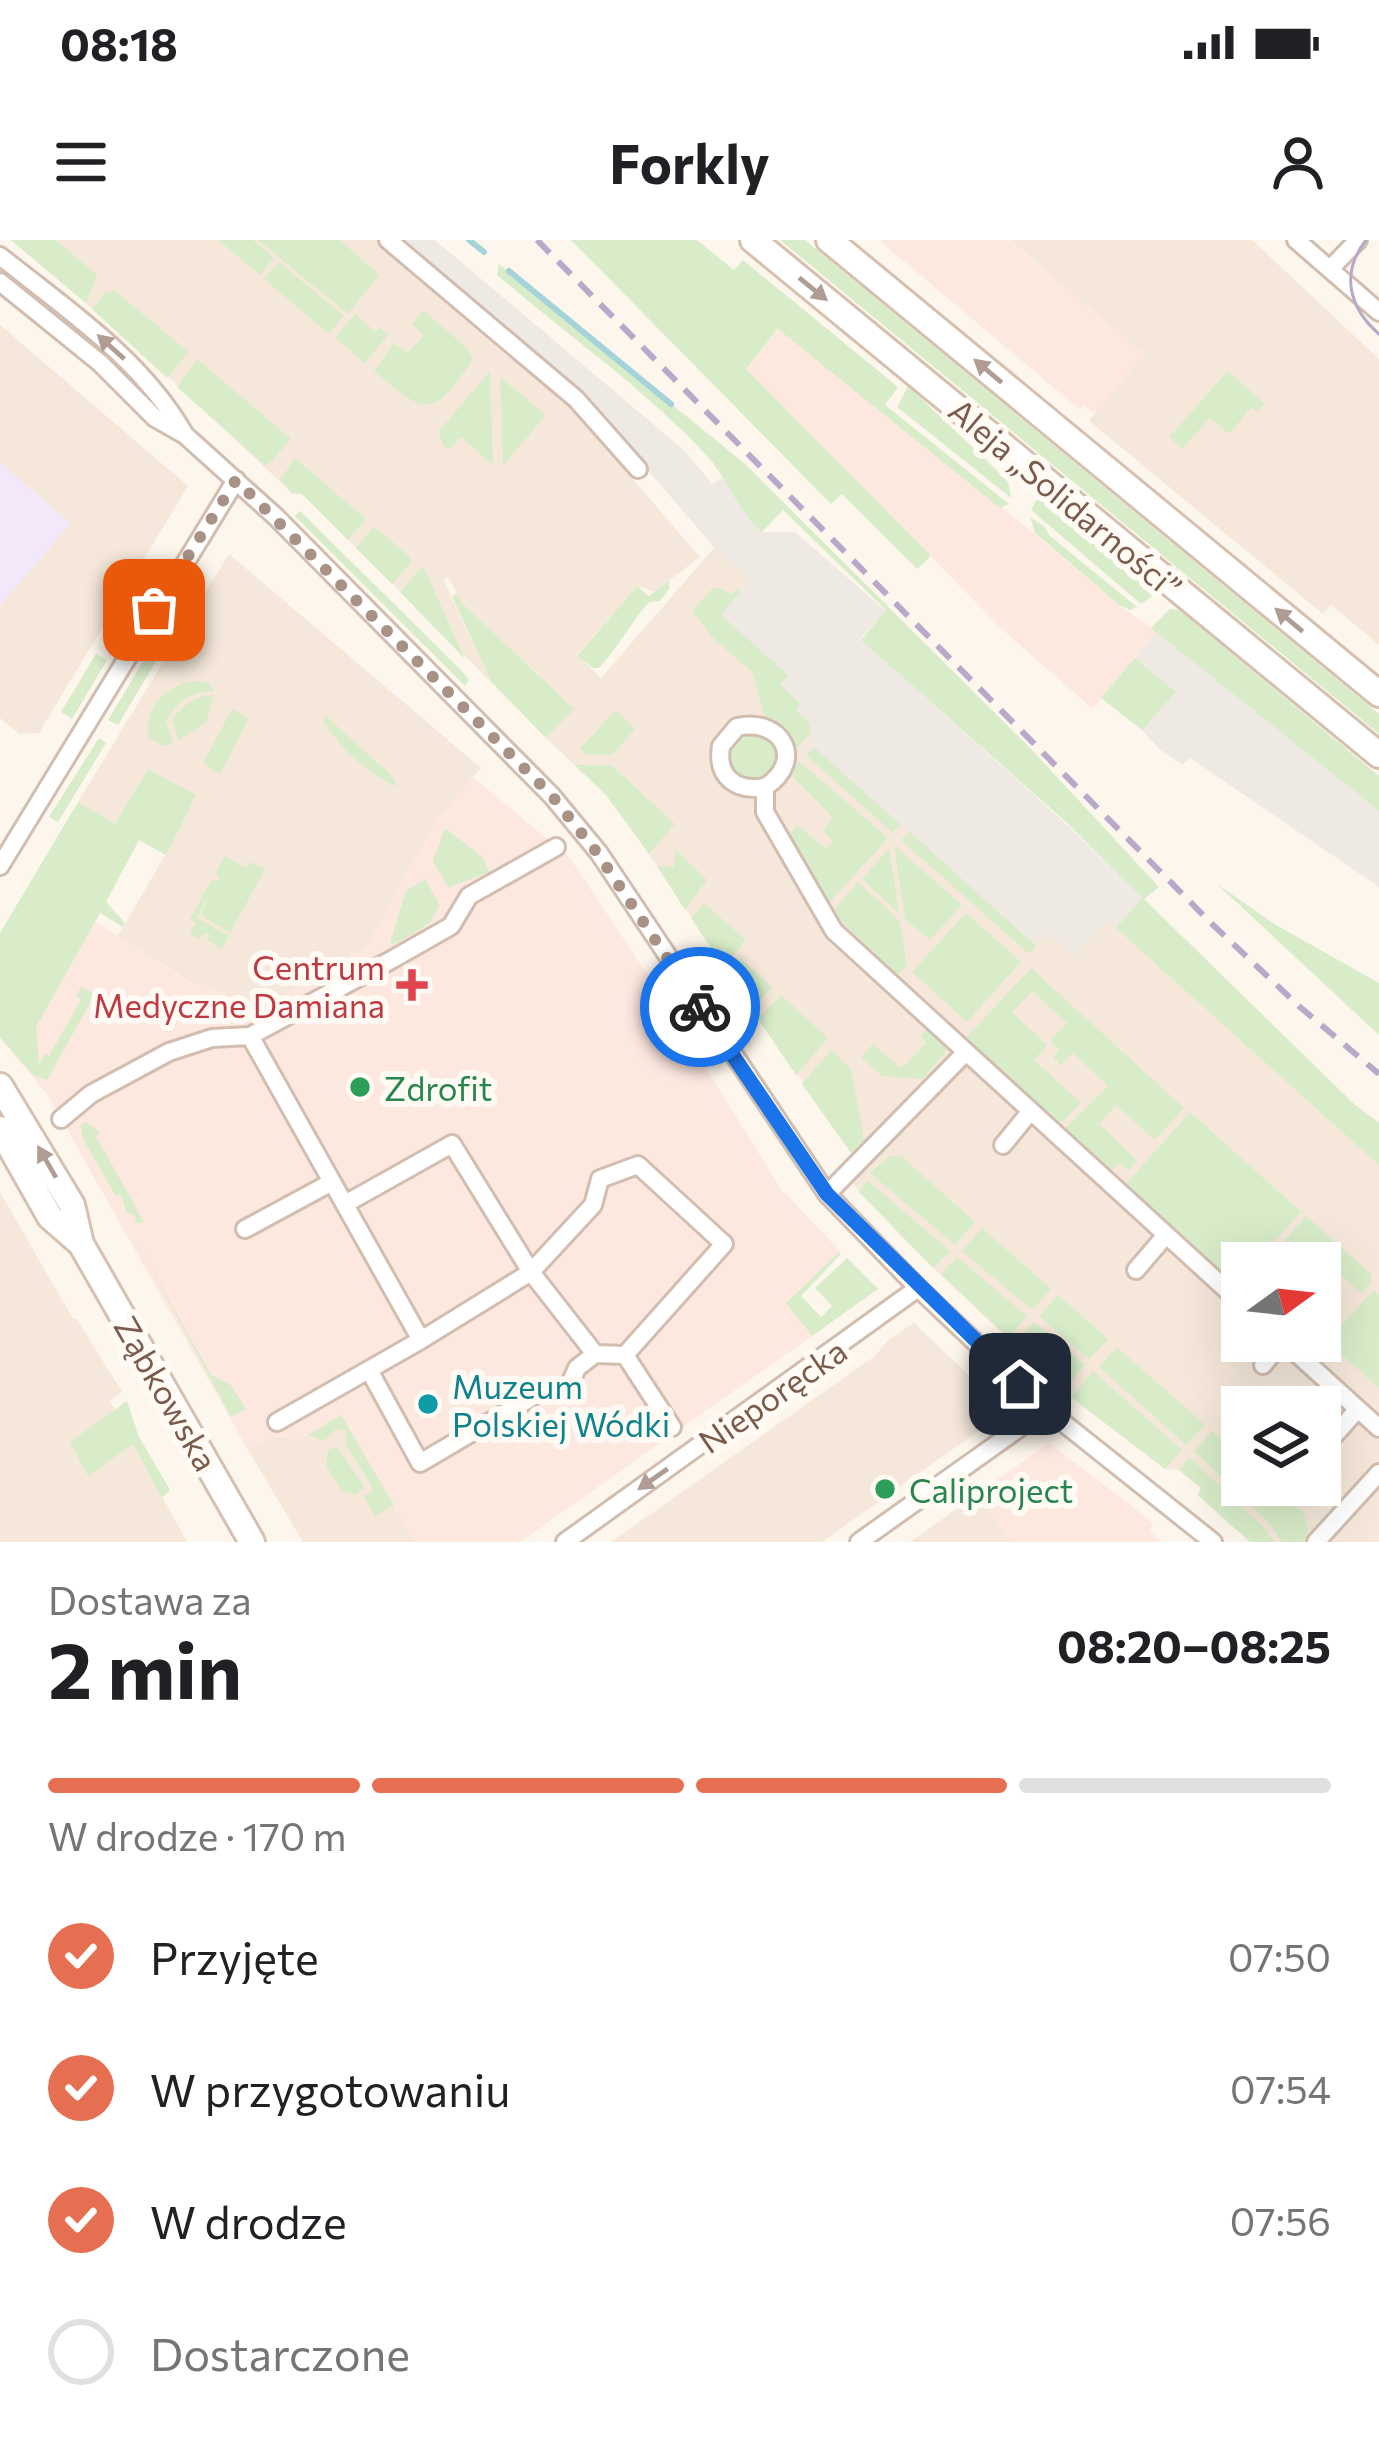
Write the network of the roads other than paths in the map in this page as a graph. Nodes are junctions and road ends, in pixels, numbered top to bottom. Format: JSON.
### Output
{"nodes":[{"id":1,"x":388,"y":240,"type":"edge"},
{"id":2,"x":753,"y":240,"type":"edge"},
{"id":3,"x":829,"y":240,"type":"edge"},
{"id":4,"x":1296,"y":240,"type":"edge"},
{"id":5,"x":1358,"y":240,"type":"edge"},
{"id":6,"x":0,"y":256,"type":"edge"},
{"id":7,"x":1330,"y":268,"type":"junction"},
{"id":8,"x":0,"y":282,"type":"edge"},
{"id":9,"x":1379,"y":312,"type":"edge"},
{"id":10,"x":185,"y":435,"type":"junction"},
{"id":11,"x":638,"y":469,"type":"dead end"},
{"id":12,"x":236,"y":480,"type":"junction"},
{"id":13,"x":1379,"y":694,"type":"edge"},
{"id":14,"x":1379,"y":755,"type":"edge"},
{"id":15,"x":765,"y":788,"type":"junction"},
{"id":16,"x":556,"y":847,"type":"dead end"},
{"id":17,"x":0,"y":866,"type":"edge"},
{"id":18,"x":250,"y":1036,"type":"junction"},
{"id":19,"x":964,"y":1053,"type":"junction"},
{"id":20,"x":0,"y":1085,"type":"edge"},
{"id":21,"x":1030,"y":1112,"type":"junction"},
{"id":22,"x":61,"y":1119,"type":"dead end"},
{"id":23,"x":0,"y":1129,"type":"edge"},
{"id":24,"x":1003,"y":1145,"type":"dead end"},
{"id":25,"x":332,"y":1182,"type":"junction"},
{"id":26,"x":827,"y":1194,"type":"junction"},
{"id":27,"x":345,"y":1204,"type":"junction"},
{"id":28,"x":245,"y":1229,"type":"dead end"},
{"id":29,"x":1166,"y":1235,"type":"junction"},
{"id":30,"x":82,"y":1244,"type":"junction"},
{"id":31,"x":1136,"y":1270,"type":"dead end"},
{"id":32,"x":531,"y":1272,"type":"junction"},
{"id":33,"x":1221,"y":1285,"type":"edge"},
{"id":34,"x":919,"y":1288,"type":"junction"},
{"id":35,"x":422,"y":1340,"type":"junction"},
{"id":36,"x":595,"y":1354,"type":"junction"},
{"id":37,"x":626,"y":1355,"type":"junction"},
{"id":38,"x":1266,"y":1362,"type":"edge"},
{"id":39,"x":1306,"y":1362,"type":"edge"},
{"id":40,"x":1263,"y":1365,"type":"dead end"},
{"id":41,"x":369,"y":1370,"type":"junction"},
{"id":42,"x":1046,"y":1409,"type":"junction"},
{"id":43,"x":1358,"y":1409,"type":"junction"},
{"id":44,"x":277,"y":1422,"type":"dead end"},
{"id":45,"x":672,"y":1427,"type":"dead end"},
{"id":46,"x":1341,"y":1428,"type":"edge"},
{"id":47,"x":1379,"y":1428,"type":"edge"},
{"id":48,"x":1379,"y":1473,"type":"edge"},
{"id":49,"x":252,"y":1542,"type":"edge"},
{"id":50,"x":565,"y":1542,"type":"edge"},
{"id":51,"x":859,"y":1542,"type":"edge"},
{"id":52,"x":1213,"y":1542,"type":"edge"},
{"id":53,"x":1316,"y":1542,"type":"edge"}],
"edges":[{"from":1,"to":11,"type":"street"},
{"from":2,"to":14,"type":"main road","name":"Aleja „Solidarności”","one_way":true},
{"from":13,"to":3,"type":"main road","name":"Aleja „Solidarności”","one_way":true},
{"from":4,"to":7,"type":"street"},
{"from":5,"to":7,"type":"street"},
{"from":10,"to":6,"type":"street","one_way":true},
{"from":7,"to":9,"type":"street"},
{"from":8,"to":10,"type":"street"},
{"from":10,"to":12,"type":"street"},
{"from":12,"to":17,"type":"street"},
{"from":12,"to":26,"type":"street"},
{"from":15,"to":15,"type":"street"},
{"from":15,"to":19,"type":"street"},
{"from":16,"to":18,"type":"street"},
{"from":18,"to":22,"type":"street"},
{"from":18,"to":25,"type":"street"},
{"from":19,"to":21,"type":"street"},
{"from":19,"to":26,"type":"street"},
{"from":30,"to":20,"type":"main road","name":"Ząbkowska","one_way":true},
{"from":21,"to":24,"type":"street"},
{"from":21,"to":29,"type":"street"},
{"from":23,"to":30,"type":"main road","name":"Ząbkowska"},
{"from":25,"to":27,"type":"street"},
{"from":25,"to":28,"type":"street"},
{"from":26,"to":34,"type":"street"},
{"from":27,"to":32,"type":"street"},
{"from":27,"to":35,"type":"street"},
{"from":29,"to":31,"type":"street"},
{"from":29,"to":33,"type":"street"},
{"from":30,"to":49,"type":"main road","name":"Ząbkowska"},
{"from":32,"to":35,"type":"street"},
{"from":32,"to":36,"type":"street"},
{"from":32,"to":37,"type":"street"},
{"from":34,"to":42,"type":"street"},
{"from":34,"to":50,"type":"street","name":"Nieporęcka","one_way":true},
{"from":35,"to":41,"type":"street"},
{"from":36,"to":37,"type":"street"},
{"from":36,"to":41,"type":"street"},
{"from":37,"to":45,"type":"street"},
{"from":38,"to":40,"type":"street"},
{"from":39,"to":43,"type":"street"},
{"from":41,"to":44,"type":"street"},
{"from":42,"to":51,"type":"street"},
{"from":42,"to":52,"type":"street"},
{"from":43,"to":46,"type":"street"},
{"from":43,"to":47,"type":"street"},
{"from":48,"to":53,"type":"street"}]}
